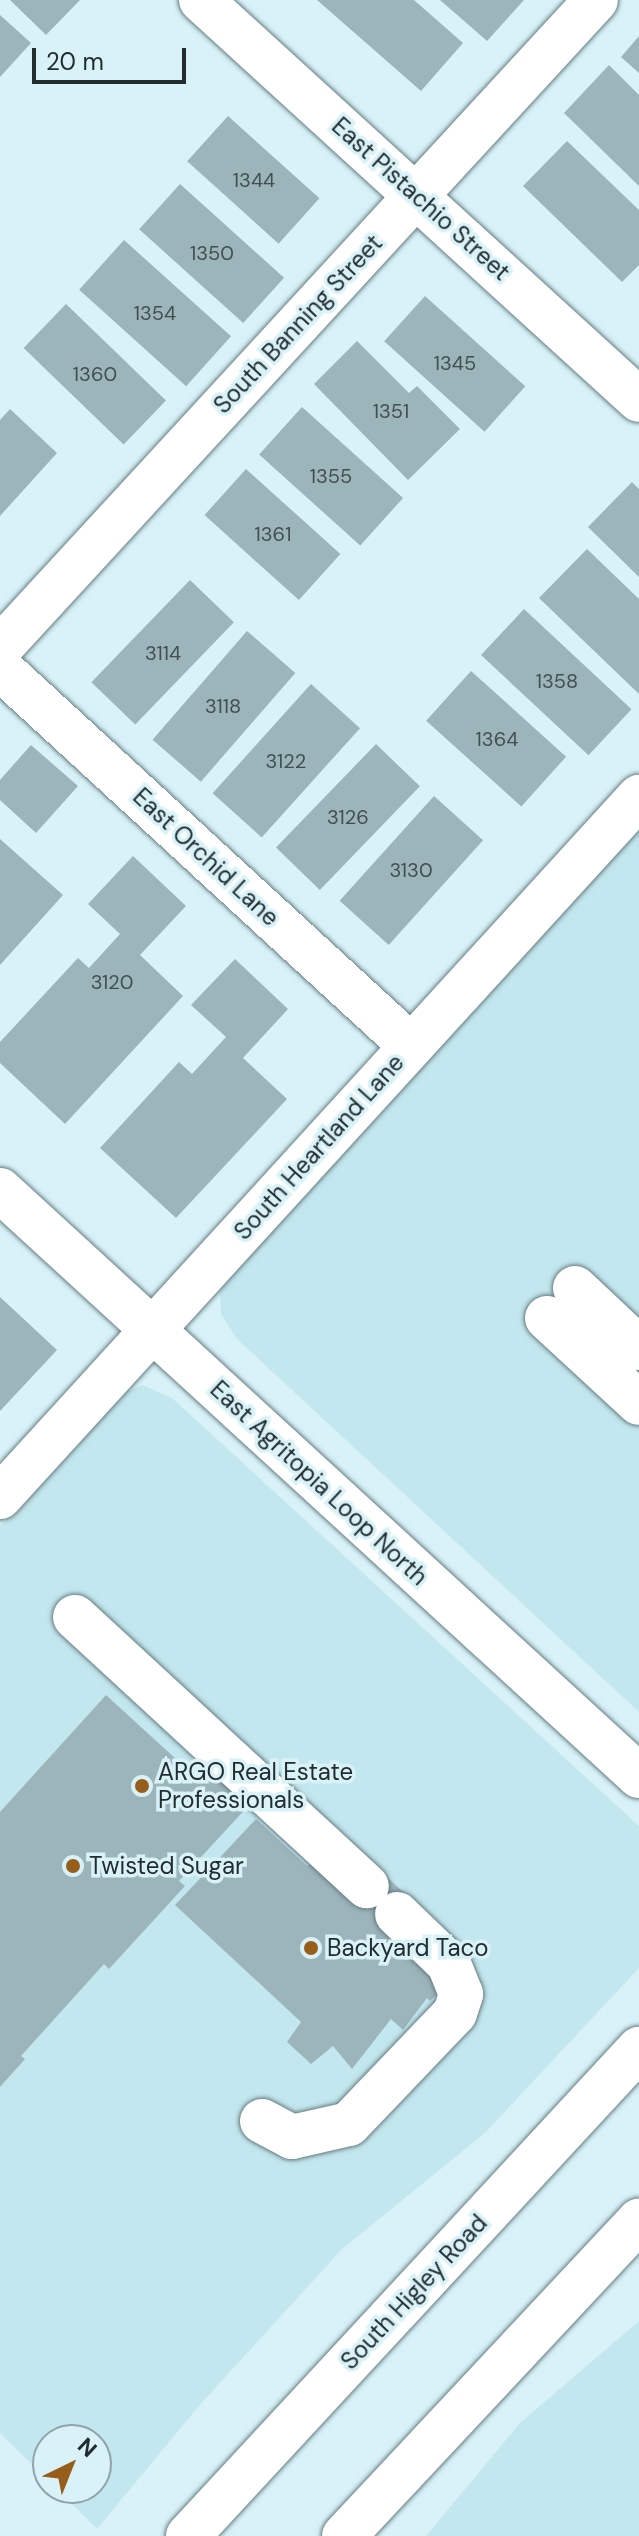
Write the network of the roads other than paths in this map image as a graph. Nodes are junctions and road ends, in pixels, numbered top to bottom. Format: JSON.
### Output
{"nodes":[{"id":1,"x":201,"y":0,"type":"edge"},
{"id":2,"x":596,"y":0,"type":"edge"},
{"id":3,"x":416,"y":195,"type":"junction"},
{"id":4,"x":639,"y":400,"type":"edge"},
{"id":5,"x":0,"y":648,"type":"edge"},
{"id":6,"x":0,"y":668,"type":"edge"},
{"id":7,"x":639,"y":797,"type":"edge"},
{"id":8,"x":411,"y":1046,"type":"junction"},
{"id":9,"x":0,"y":1190,"type":"edge"},
{"id":10,"x":153,"y":1330,"type":"junction"},
{"id":11,"x":639,"y":1348,"type":"edge"},
{"id":12,"x":639,"y":1403,"type":"edge"},
{"id":13,"x":0,"y":1497,"type":"edge"},
{"id":14,"x":75,"y":1617,"type":"dead end"},
{"id":15,"x":639,"y":1776,"type":"edge"},
{"id":16,"x":639,"y":2049,"type":"edge"},
{"id":17,"x":262,"y":2121,"type":"dead end"},
{"id":18,"x":639,"y":2221,"type":"edge"},
{"id":19,"x":188,"y":2536,"type":"edge"},
{"id":20,"x":344,"y":2536,"type":"edge"}],
"edges":[{"from":1,"to":3,"type":"street","name":"East Pistachio Street"},
{"from":2,"to":3,"type":"street","name":"South Banning Street"},
{"from":3,"to":4,"type":"street","name":"East Pistachio Street"},
{"from":3,"to":5,"type":"street","name":"South Banning Street"},
{"from":6,"to":8,"type":"street","name":"East Orchid Lane"},
{"from":7,"to":8,"type":"street","name":"South Heartland Lane"},
{"from":8,"to":10,"type":"street","name":"South Heartland Lane"},
{"from":9,"to":10,"type":"street","name":"East Agritopia Loop North"},
{"from":10,"to":13,"type":"street","name":"South Heartland Lane"},
{"from":10,"to":15,"type":"street","name":"East Agritopia Loop North"},
{"from":11,"to":12,"type":"street"},
{"from":14,"to":17,"type":"street"},
{"from":16,"to":19,"type":"street","name":"South Higley Road"},
{"from":18,"to":20,"type":"street"}]}
